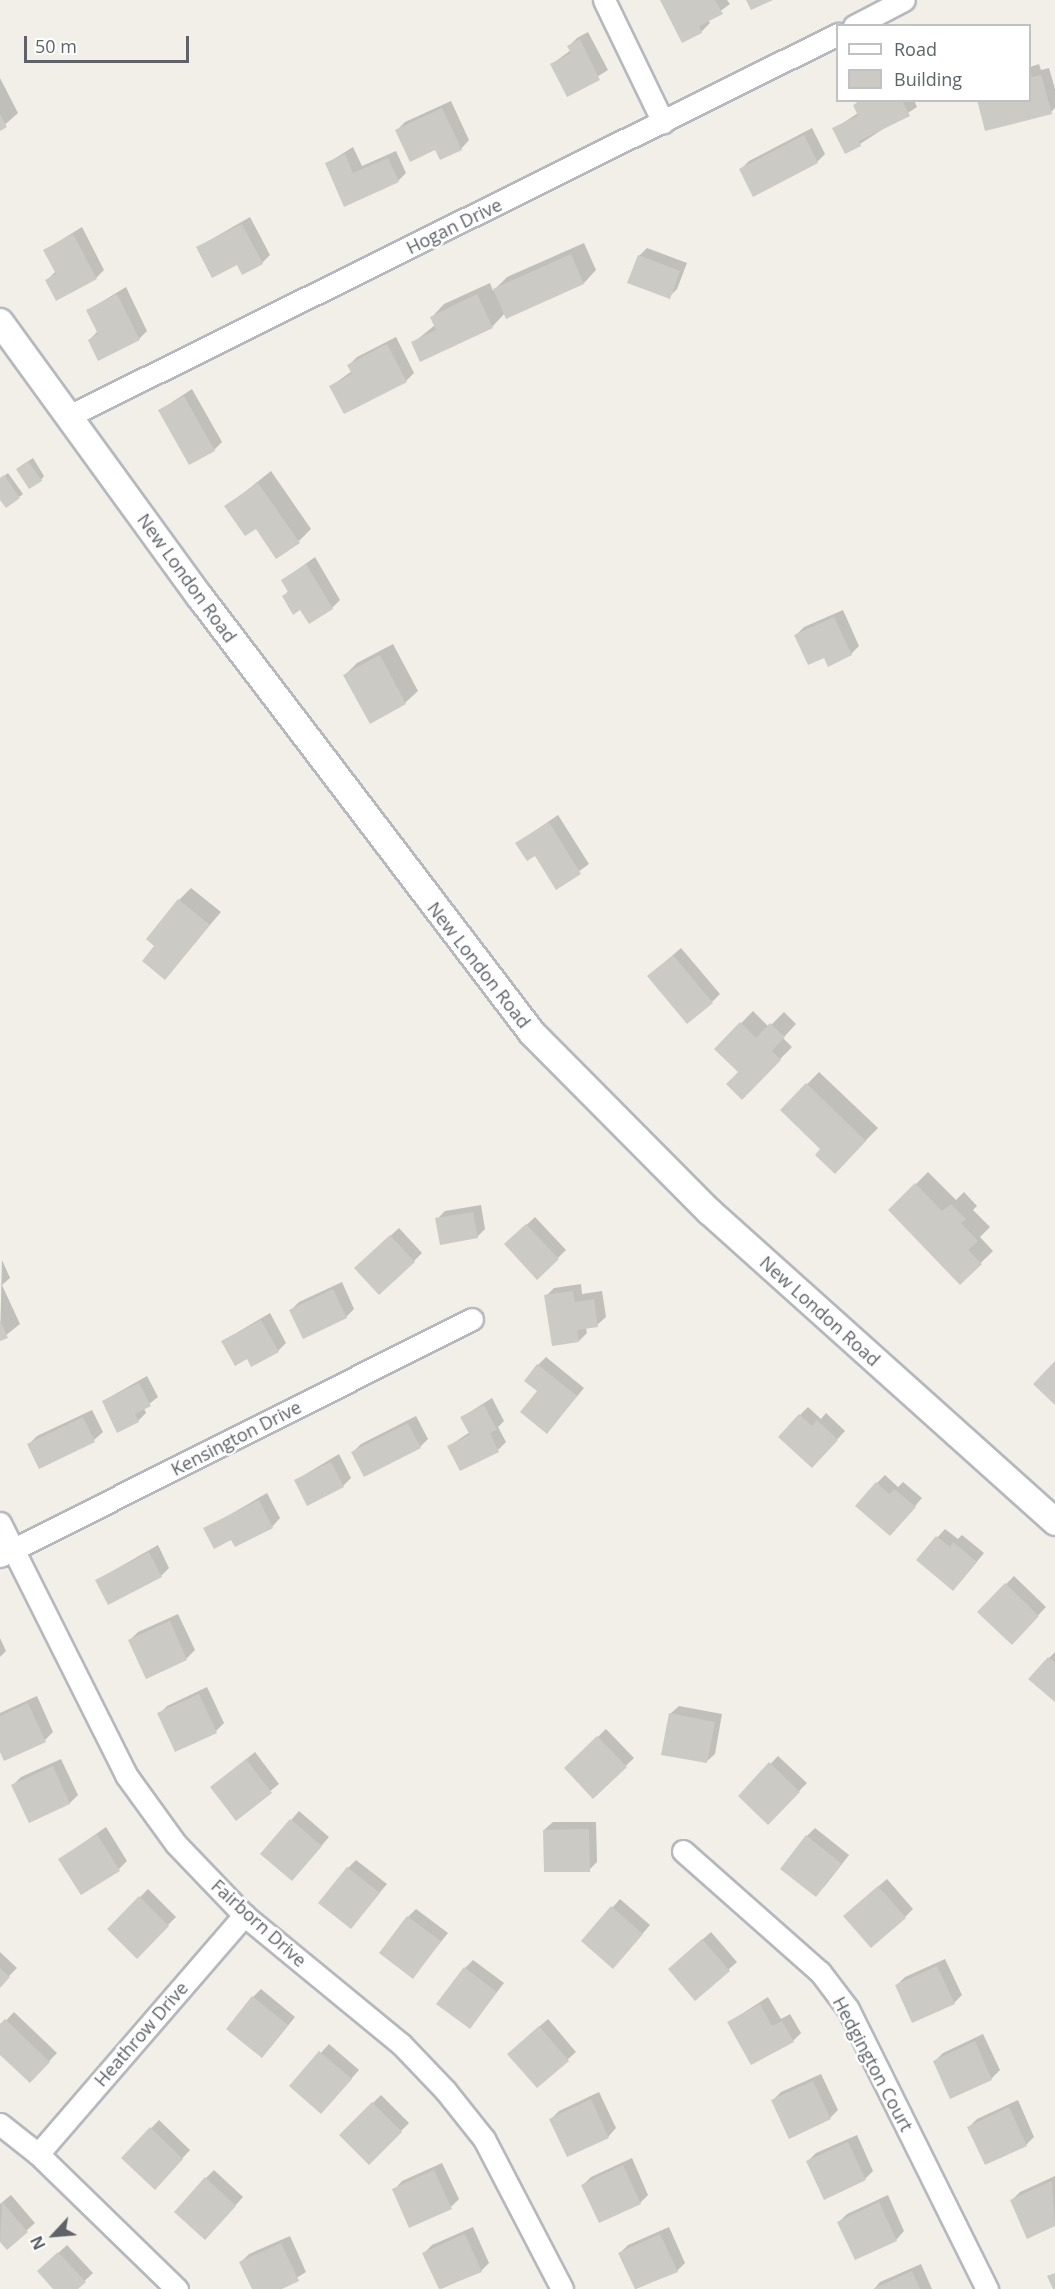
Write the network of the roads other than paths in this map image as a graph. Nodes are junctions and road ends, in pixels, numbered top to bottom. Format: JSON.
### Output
{"nodes":[{"id":1,"x":604,"y":0,"type":"edge"},
{"id":2,"x":904,"y":0,"type":"edge"},
{"id":3,"x":858,"y":24,"type":"edge"},
{"id":4,"x":836,"y":35,"type":"edge"},
{"id":5,"x":663,"y":122,"type":"junction"},
{"id":6,"x":0,"y":322,"type":"edge"},
{"id":7,"x":69,"y":416,"type":"junction"},
{"id":8,"x":472,"y":1319,"type":"dead end"},
{"id":9,"x":1055,"y":1522,"type":"edge"},
{"id":10,"x":0,"y":1523,"type":"edge"},
{"id":11,"x":7,"y":1553,"type":"edge"},
{"id":12,"x":683,"y":1851,"type":"dead end"},
{"id":13,"x":244,"y":1914,"type":"junction"},
{"id":14,"x":0,"y":2124,"type":"edge"},
{"id":15,"x":38,"y":2154,"type":"junction"},
{"id":16,"x":177,"y":2289,"type":"edge"},
{"id":17,"x":562,"y":2289,"type":"edge"},
{"id":18,"x":987,"y":2289,"type":"edge"}],
"edges":[{"from":1,"to":5,"type":"street"},
{"from":2,"to":3,"type":"street"},
{"from":4,"to":5,"type":"street","name":"Hogan Drive"},
{"from":5,"to":7,"type":"street","name":"Hogan Drive"},
{"from":6,"to":7,"type":"street","name":"New London Road"},
{"from":7,"to":9,"type":"street","name":"New London Road"},
{"from":8,"to":11,"type":"street","name":"Kensington Drive"},
{"from":10,"to":11,"type":"street","name":"Fairborn Drive"},
{"from":11,"to":13,"type":"street","name":"Fairborn Drive"},
{"from":12,"to":18,"type":"street","name":"Hedgington Court"},
{"from":13,"to":15,"type":"street","name":"Heathrow Drive"},
{"from":13,"to":17,"type":"street","name":"Fairborn Drive"},
{"from":14,"to":15,"type":"street"},
{"from":15,"to":16,"type":"street"}]}
